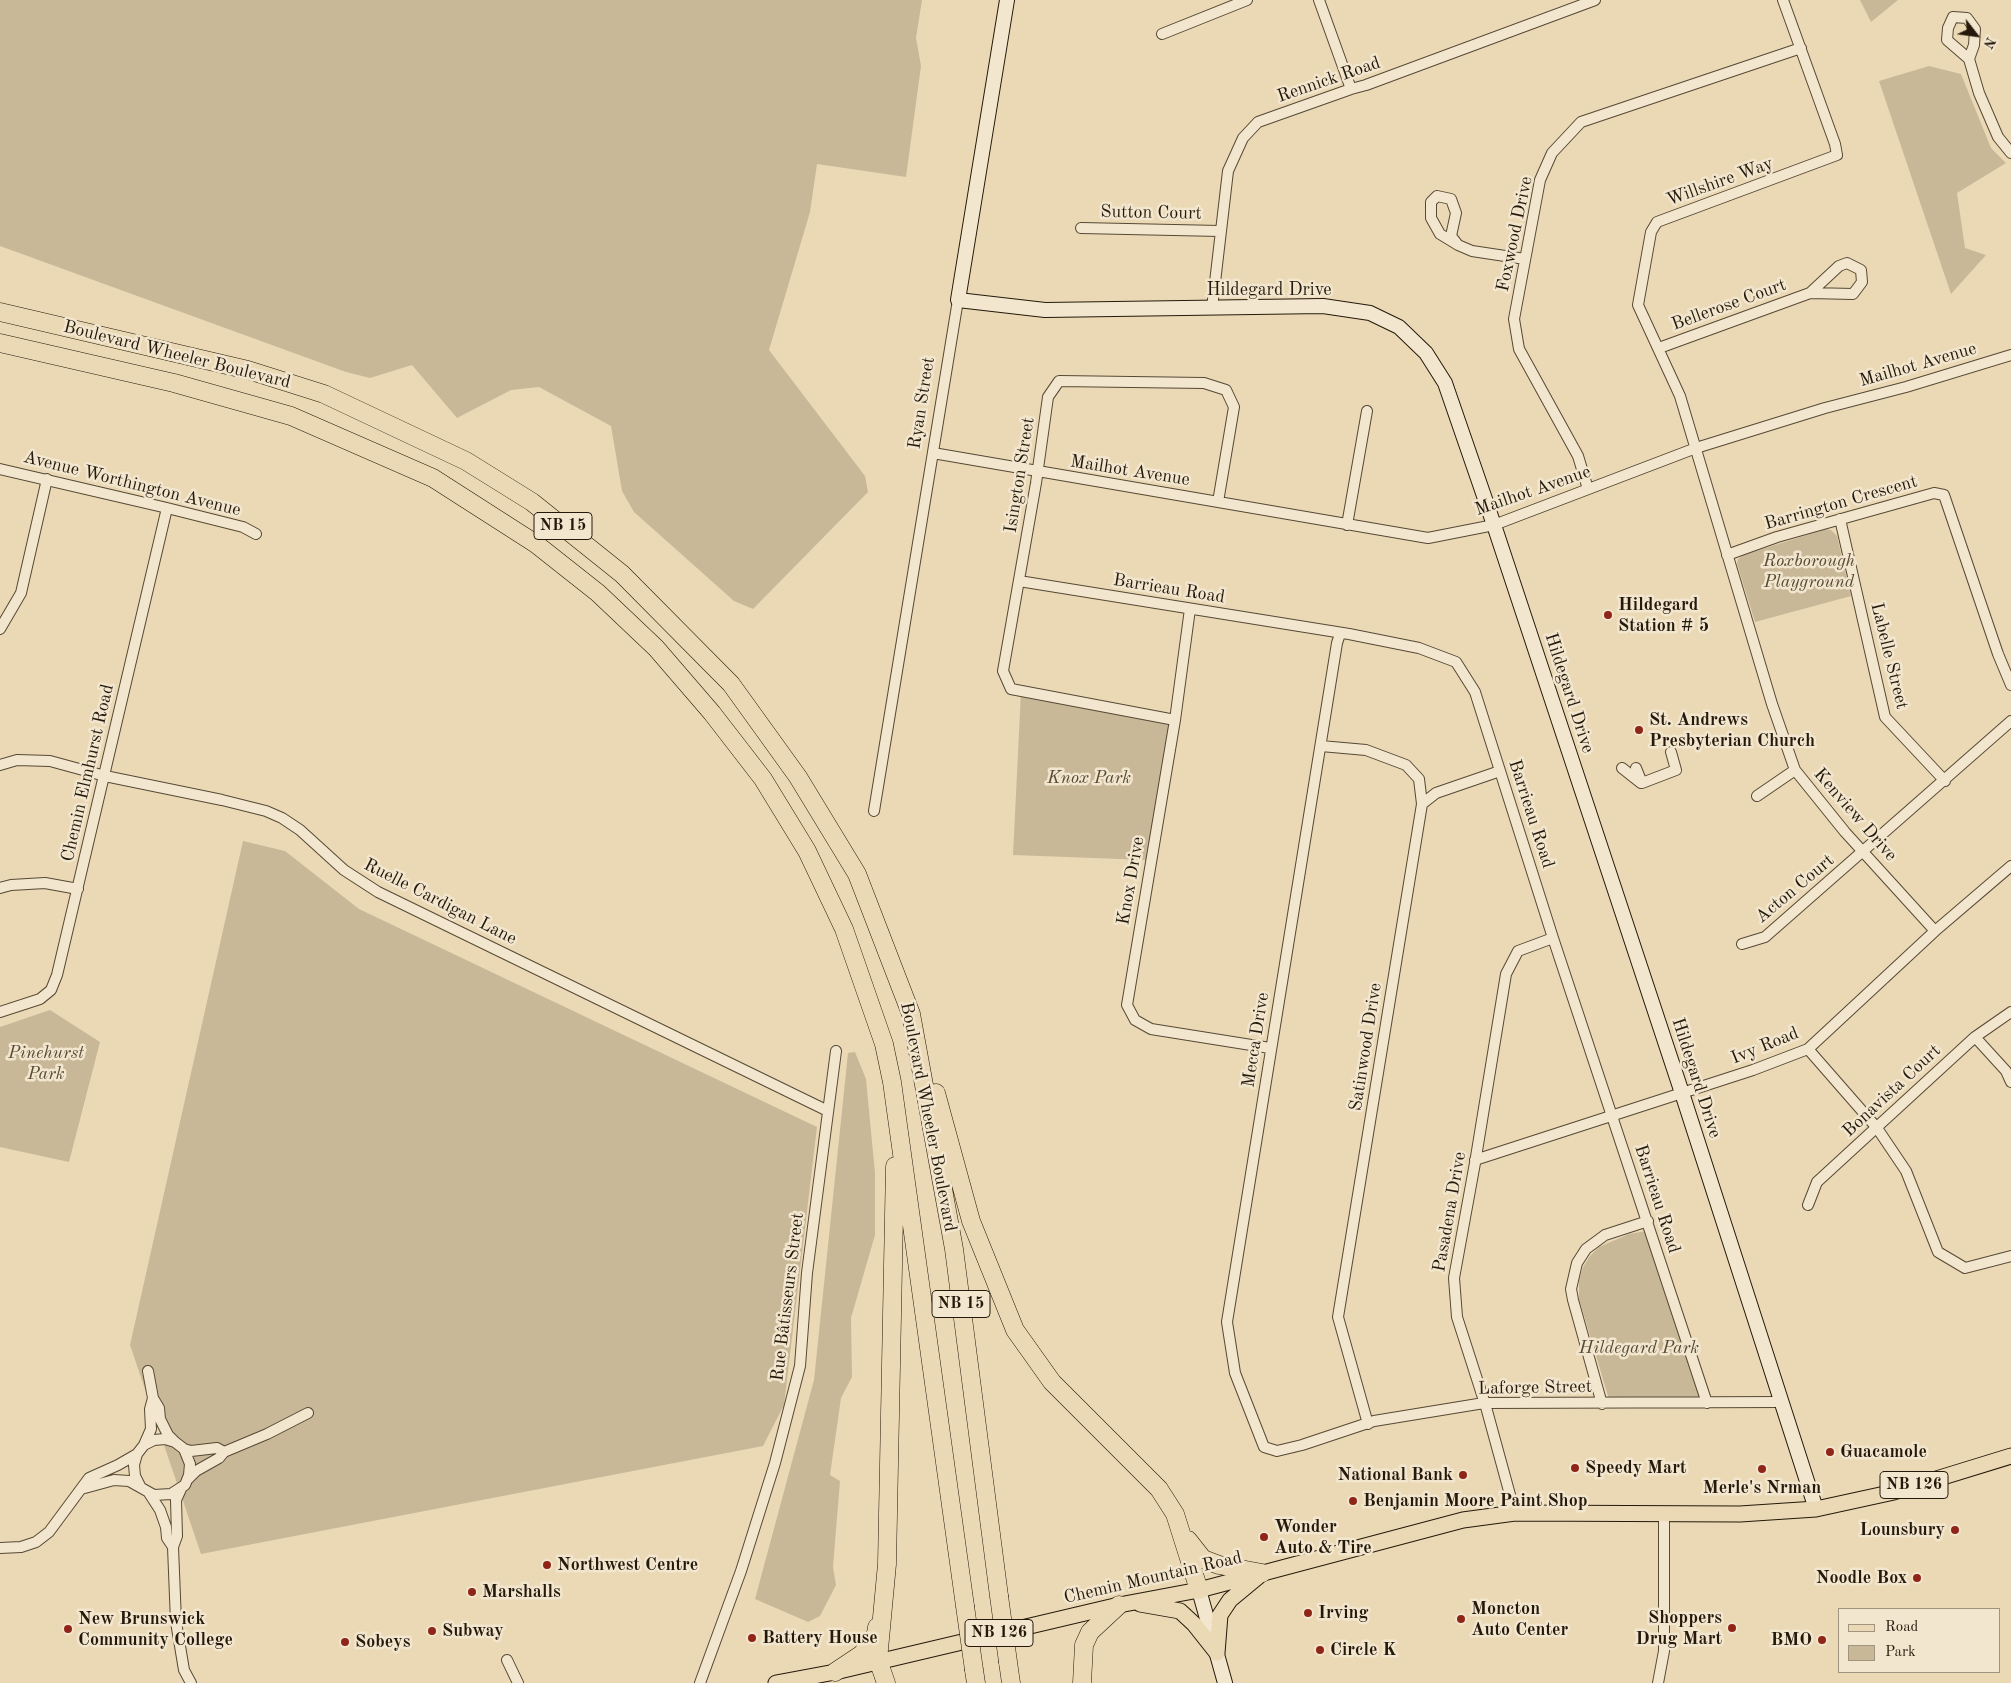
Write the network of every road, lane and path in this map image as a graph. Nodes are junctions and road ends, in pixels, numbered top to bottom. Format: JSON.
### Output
{"nodes":[{"id":1,"x":1007,"y":0,"type":"edge"},
{"id":2,"x":1247,"y":0,"type":"edge"},
{"id":3,"x":1319,"y":0,"type":"edge"},
{"id":4,"x":1595,"y":0,"type":"edge"},
{"id":5,"x":1784,"y":0,"type":"edge"},
{"id":6,"x":1162,"y":34,"type":"dead end"},
{"id":7,"x":1801,"y":48,"type":"junction"},
{"id":8,"x":1969,"y":59,"type":"dead end"},
{"id":9,"x":1351,"y":89,"type":"junction"},
{"id":10,"x":2011,"y":153,"type":"edge"},
{"id":11,"x":1081,"y":228,"type":"dead end"},
{"id":12,"x":1220,"y":231,"type":"junction"},
{"id":13,"x":1458,"y":245,"type":"junction"},
{"id":14,"x":1525,"y":258,"type":"junction"},
{"id":15,"x":1810,"y":293,"type":"junction"},
{"id":16,"x":958,"y":300,"type":"junction"},
{"id":17,"x":1212,"y":308,"type":"junction"},
{"id":18,"x":0,"y":312,"type":"edge"},
{"id":19,"x":0,"y":344,"type":"edge"},
{"id":20,"x":1659,"y":348,"type":"junction"},
{"id":21,"x":2011,"y":355,"type":"edge"},
{"id":22,"x":1367,"y":411,"type":"dead end"},
{"id":23,"x":1696,"y":448,"type":"junction"},
{"id":24,"x":933,"y":453,"type":"junction"},
{"id":25,"x":0,"y":469,"type":"edge"},
{"id":26,"x":1036,"y":471,"type":"junction"},
{"id":27,"x":48,"y":479,"type":"junction"},
{"id":28,"x":1588,"y":489,"type":"junction"},
{"id":29,"x":1218,"y":502,"type":"junction"},
{"id":30,"x":167,"y":508,"type":"junction"},
{"id":31,"x":1840,"y":519,"type":"junction"},
{"id":32,"x":1347,"y":525,"type":"junction"},
{"id":33,"x":1494,"y":525,"type":"junction"},
{"id":34,"x":256,"y":534,"type":"dead end"},
{"id":35,"x":1727,"y":555,"type":"junction"},
{"id":36,"x":1020,"y":581,"type":"junction"},
{"id":37,"x":1190,"y":609,"type":"junction"},
{"id":38,"x":0,"y":629,"type":"edge"},
{"id":39,"x":1340,"y":634,"type":"junction"},
{"id":40,"x":2011,"y":684,"type":"edge"},
{"id":41,"x":1175,"y":720,"type":"junction"},
{"id":42,"x":2011,"y":721,"type":"edge"},
{"id":43,"x":1321,"y":746,"type":"junction"},
{"id":44,"x":1671,"y":752,"type":"dead end"},
{"id":45,"x":0,"y":765,"type":"edge"},
{"id":46,"x":1622,"y":768,"type":"dead end"},
{"id":47,"x":1636,"y":768,"type":"dead end"},
{"id":48,"x":1795,"y":770,"type":"junction"},
{"id":49,"x":1500,"y":771,"type":"junction"},
{"id":50,"x":105,"y":776,"type":"junction"},
{"id":51,"x":1945,"y":781,"type":"junction"},
{"id":52,"x":1642,"y":784,"type":"junction"},
{"id":53,"x":1756,"y":796,"type":"dead end"},
{"id":54,"x":1422,"y":804,"type":"junction"},
{"id":55,"x":874,"y":811,"type":"dead end"},
{"id":56,"x":1864,"y":852,"type":"junction"},
{"id":57,"x":2011,"y":866,"type":"edge"},
{"id":58,"x":0,"y":888,"type":"edge"},
{"id":59,"x":78,"y":889,"type":"junction"},
{"id":60,"x":1935,"y":931,"type":"junction"},
{"id":61,"x":1553,"y":938,"type":"junction"},
{"id":62,"x":1742,"y":944,"type":"dead end"},
{"id":63,"x":0,"y":1012,"type":"edge"},
{"id":64,"x":2011,"y":1012,"type":"edge"},
{"id":65,"x":911,"y":1014,"type":"junction"},
{"id":66,"x":1975,"y":1037,"type":"junction"},
{"id":67,"x":884,"y":1044,"type":"junction"},
{"id":68,"x":1270,"y":1048,"type":"junction"},
{"id":69,"x":1808,"y":1049,"type":"junction"},
{"id":70,"x":836,"y":1051,"type":"dead end"},
{"id":71,"x":2011,"y":1082,"type":"edge"},
{"id":72,"x":1682,"y":1093,"type":"junction"},
{"id":73,"x":828,"y":1111,"type":"junction"},
{"id":74,"x":1613,"y":1114,"type":"junction"},
{"id":75,"x":1877,"y":1128,"type":"junction"},
{"id":76,"x":1475,"y":1160,"type":"junction"},
{"id":77,"x":1808,"y":1205,"type":"dead end"},
{"id":78,"x":1648,"y":1221,"type":"junction"},
{"id":79,"x":2011,"y":1256,"type":"edge"},
{"id":80,"x":148,"y":1371,"type":"dead end"},
{"id":81,"x":153,"y":1398,"type":"junction"},
{"id":82,"x":1782,"y":1402,"type":"junction"},
{"id":83,"x":1484,"y":1403,"type":"junction"},
{"id":84,"x":1707,"y":1403,"type":"junction"},
{"id":85,"x":1602,"y":1404,"type":"junction"},
{"id":86,"x":308,"y":1413,"type":"dead end"},
{"id":87,"x":1368,"y":1424,"type":"junction"},
{"id":88,"x":175,"y":1442,"type":"junction"},
{"id":89,"x":144,"y":1445,"type":"junction"},
{"id":90,"x":1264,"y":1446,"type":"joint"},
{"id":91,"x":184,"y":1449,"type":"junction"},
{"id":92,"x":224,"y":1452,"type":"junction"},
{"id":93,"x":137,"y":1454,"type":"junction"},
{"id":94,"x":2011,"y":1456,"type":"edge"},
{"id":95,"x":187,"y":1480,"type":"junction"},
{"id":96,"x":140,"y":1486,"type":"junction"},
{"id":97,"x":81,"y":1489,"type":"junction"},
{"id":98,"x":181,"y":1489,"type":"junction"},
{"id":99,"x":149,"y":1493,"type":"junction"},
{"id":100,"x":1816,"y":1509,"type":"junction"},
{"id":101,"x":1515,"y":1513,"type":"junction"},
{"id":102,"x":1664,"y":1515,"type":"junction"},
{"id":103,"x":1180,"y":1530,"type":"junction"},
{"id":104,"x":886,"y":1537,"type":"junction"},
{"id":105,"x":172,"y":1547,"type":"junction"},
{"id":106,"x":0,"y":1548,"type":"edge"},
{"id":107,"x":1262,"y":1573,"type":"junction"},
{"id":108,"x":1200,"y":1590,"type":"junction"},
{"id":109,"x":1125,"y":1604,"type":"junction"},
{"id":110,"x":1217,"y":1653,"type":"junction"},
{"id":111,"x":507,"y":1660,"type":"dead end"},
{"id":112,"x":878,"y":1660,"type":"junction"},
{"id":113,"x":835,"y":1672,"type":"junction"},
{"id":114,"x":975,"y":1676,"type":"edge"},
{"id":115,"x":191,"y":1683,"type":"edge"},
{"id":116,"x":518,"y":1683,"type":"edge"},
{"id":117,"x":700,"y":1683,"type":"edge"},
{"id":118,"x":776,"y":1683,"type":"edge"},
{"id":119,"x":886,"y":1683,"type":"edge"},
{"id":120,"x":1011,"y":1683,"type":"edge"},
{"id":121,"x":1082,"y":1683,"type":"edge"},
{"id":122,"x":1224,"y":1683,"type":"edge"},
{"id":123,"x":1658,"y":1683,"type":"edge"}],
"edges":[{"from":1,"to":16,"type":"street","name":"Ryan Street"},
{"from":2,"to":6,"type":"street"},
{"from":3,"to":9,"type":"street"},
{"from":4,"to":9,"type":"street","name":"Rennick Road"},
{"from":5,"to":7,"type":"street","name":"Willshire Way"},
{"from":7,"to":14,"type":"street","name":"Foxwood Drive"},
{"from":7,"to":20,"type":"street","name":"Willshire Way"},
{"from":8,"to":10,"type":"street"},
{"from":9,"to":12,"type":"street","name":"Rennick Road"},
{"from":11,"to":12,"type":"street","name":"Sutton Court"},
{"from":12,"to":17,"type":"street","name":"Rennick Road"},
{"from":13,"to":13,"type":"street"},
{"from":13,"to":14,"type":"street"},
{"from":14,"to":28,"type":"street","name":"Foxwood Drive"},
{"from":15,"to":15,"type":"street","name":"Bellerose Court"},
{"from":15,"to":20,"type":"street","name":"Bellerose Court"},
{"from":16,"to":17,"type":"street","name":"Hildegard Drive"},
{"from":16,"to":24,"type":"street","name":"Ryan Street"},
{"from":17,"to":33,"type":"street","name":"Hildegard Drive"},
{"from":18,"to":65,"type":"highway","name":"Boulevard Wheeler Boulevard","number":"NB 15"},
{"from":19,"to":67,"type":"highway","name":"Boulevard Wheeler Boulevard","number":"NB 15"},
{"from":20,"to":23,"type":"street","name":"Willshire Way"},
{"from":21,"to":23,"type":"street","name":"Mailhot Avenue"},
{"from":22,"to":32,"type":"street"},
{"from":23,"to":28,"type":"street","name":"Mailhot Avenue"},
{"from":23,"to":35,"type":"street","name":"Kenview Drive"},
{"from":24,"to":26,"type":"street","name":"Mailhot Avenue"},
{"from":24,"to":55,"type":"street","name":"Ryan Street"},
{"from":25,"to":27,"type":"street","name":"Avenue Worthington Avenue"},
{"from":26,"to":29,"type":"street","name":"Mailhot Avenue"},
{"from":26,"to":29,"type":"street","name":"Isington Street"},
{"from":26,"to":36,"type":"street","name":"Isington Street"},
{"from":27,"to":30,"type":"street","name":"Avenue Worthington Avenue"},
{"from":27,"to":38,"type":"street"},
{"from":28,"to":33,"type":"street","name":"Mailhot Avenue"},
{"from":29,"to":32,"type":"street","name":"Mailhot Avenue"},
{"from":30,"to":34,"type":"street","name":"Avenue Worthington Avenue"},
{"from":30,"to":50,"type":"street","name":"Chemin Elmhurst Road"},
{"from":31,"to":35,"type":"street","name":"Barrington Crescent"},
{"from":31,"to":40,"type":"street","name":"Barrington Crescent"},
{"from":31,"to":51,"type":"street","name":"Labelle Street"},
{"from":32,"to":33,"type":"street","name":"Mailhot Avenue"},
{"from":33,"to":72,"type":"street","name":"Hildegard Drive"},
{"from":35,"to":48,"type":"street","name":"Kenview Drive"},
{"from":36,"to":37,"type":"street","name":"Barrieau Road"},
{"from":36,"to":41,"type":"street","name":"Isington Street"},
{"from":37,"to":39,"type":"street","name":"Barrieau Road"},
{"from":37,"to":41,"type":"street","name":"Knox Drive"},
{"from":39,"to":43,"type":"street","name":"Mecca Drive"},
{"from":39,"to":49,"type":"street","name":"Barrieau Road"},
{"from":41,"to":68,"type":"street","name":"Knox Drive"},
{"from":42,"to":51,"type":"street"},
{"from":43,"to":54,"type":"street","name":"Satinwood Drive"},
{"from":43,"to":68,"type":"street","name":"Mecca Drive"},
{"from":44,"to":52,"type":"street"},
{"from":45,"to":50,"type":"street","name":"Ruelle Cardigan Lane"},
{"from":46,"to":52,"type":"street"},
{"from":47,"to":52,"type":"street"},
{"from":48,"to":53,"type":"street"},
{"from":48,"to":56,"type":"street","name":"Kenview Drive"},
{"from":49,"to":54,"type":"street"},
{"from":49,"to":61,"type":"street","name":"Barrieau Road"},
{"from":50,"to":59,"type":"street","name":"Chemin Elmhurst Road"},
{"from":50,"to":73,"type":"street","name":"Ruelle Cardigan Lane"},
{"from":51,"to":56,"type":"street"},
{"from":54,"to":87,"type":"street","name":"Satinwood Drive"},
{"from":56,"to":60,"type":"street","name":"Kenview Drive"},
{"from":56,"to":62,"type":"street","name":"Acton Court"},
{"from":57,"to":60,"type":"street","name":"Ivy Road"},
{"from":58,"to":59,"type":"street"},
{"from":59,"to":63,"type":"street","name":"Chemin Elmhurst Road"},
{"from":60,"to":69,"type":"street","name":"Ivy Road"},
{"from":61,"to":74,"type":"street","name":"Barrieau Road"},
{"from":61,"to":76,"type":"street","name":"Pasadena Drive"},
{"from":64,"to":66,"type":"street","name":"Bonavista Court"},
{"from":65,"to":103,"type":"highway"},
{"from":65,"to":120,"type":"highway","name":"Boulevard Wheeler Boulevard","number":"NB 15","bridge":true},
{"from":66,"to":71,"type":"street"},
{"from":66,"to":75,"type":"street","name":"Bonavista Court"},
{"from":67,"to":104,"type":"highway"},
{"from":67,"to":114,"type":"highway","name":"Boulevard Wheeler Boulevard","number":"NB 15","bridge":true},
{"from":68,"to":90,"type":"street","name":"Mecca Drive"},
{"from":69,"to":72,"type":"street","name":"Ivy Road"},
{"from":69,"to":75,"type":"street"},
{"from":70,"to":73,"type":"street","name":"Rue Bâtisseurs Street"},
{"from":72,"to":74,"type":"street","name":"Ivy Road"},
{"from":72,"to":82,"type":"street","name":"Hildegard Drive"},
{"from":73,"to":117,"type":"street","name":"Rue Bâtisseurs Street"},
{"from":74,"to":76,"type":"street","name":"Ivy Road"},
{"from":74,"to":78,"type":"street","name":"Barrieau Road"},
{"from":75,"to":77,"type":"street","name":"Bonavista Court"},
{"from":75,"to":79,"type":"street"},
{"from":76,"to":83,"type":"street","name":"Pasadena Drive"},
{"from":78,"to":84,"type":"street","name":"Barrieau Road"},
{"from":78,"to":85,"type":"street"},
{"from":80,"to":81,"type":"street"},
{"from":81,"to":88,"type":"street"},
{"from":81,"to":89,"type":"street"},
{"from":82,"to":84,"type":"street","name":"Laforge Street"},
{"from":82,"to":100,"type":"street","name":"Hildegard Drive"},
{"from":83,"to":85,"type":"street","name":"Laforge Street"},
{"from":83,"to":87,"type":"street","name":"Laforge Street"},
{"from":83,"to":101,"type":"street","name":"Pasadena Drive"},
{"from":84,"to":85,"type":"street","name":"Laforge Street"},
{"from":86,"to":92,"type":"street"},
{"from":87,"to":90,"type":"street","name":"Laforge Street"},
{"from":88,"to":89,"type":"street"},
{"from":88,"to":91,"type":"street"},
{"from":89,"to":93,"type":"street"},
{"from":91,"to":92,"type":"street"},
{"from":91,"to":95,"type":"street"},
{"from":92,"to":95,"type":"street"},
{"from":93,"to":96,"type":"street"},
{"from":93,"to":97,"type":"street"},
{"from":94,"to":100,"type":"main road","name":"Chemin Mountain Road","number":"NB 126"},
{"from":95,"to":98,"type":"street"},
{"from":96,"to":97,"type":"street"},
{"from":96,"to":99,"type":"street"},
{"from":97,"to":106,"type":"street"},
{"from":98,"to":99,"type":"street"},
{"from":98,"to":105,"type":"street"},
{"from":99,"to":105,"type":"street"},
{"from":100,"to":102,"type":"main road","name":"Chemin Mountain Road","number":"NB 126"},
{"from":101,"to":102,"type":"main road","name":"Chemin Mountain Road","number":"NB 126"},
{"from":101,"to":107,"type":"main road","name":"Chemin Mountain Road","number":"NB 126"},
{"from":102,"to":123,"type":"street"},
{"from":103,"to":107,"type":"highway"},
{"from":103,"to":108,"type":"highway"},
{"from":104,"to":112,"type":"highway"},
{"from":104,"to":113,"type":"highway"},
{"from":105,"to":115,"type":"street"},
{"from":107,"to":108,"type":"main road","name":"Chemin Mountain Road","number":"NB 126"},
{"from":107,"to":110,"type":"main road"},
{"from":108,"to":109,"type":"main road","name":"Chemin Mountain Road","number":"NB 126"},
{"from":108,"to":110,"type":"street"},
{"from":109,"to":110,"type":"main road"},
{"from":109,"to":112,"type":"main road","name":"Chemin Mountain Road","number":"NB 126"},
{"from":109,"to":121,"type":"highway"},
{"from":110,"to":122,"type":"street"},
{"from":111,"to":116,"type":"street"},
{"from":112,"to":113,"type":"main road","name":"Chemin Mountain Road","number":"NB 126"},
{"from":112,"to":119,"type":"highway"},
{"from":113,"to":118,"type":"main road","name":"Chemin Mountain Road","number":"NB 126"}]}
